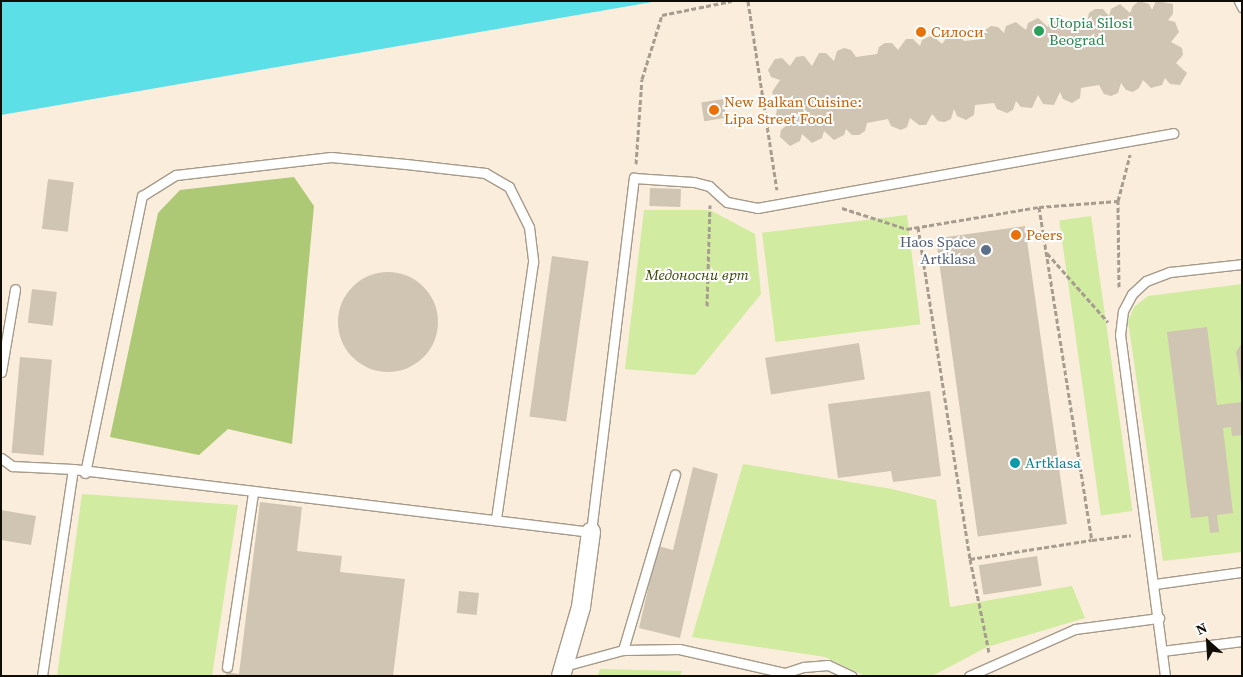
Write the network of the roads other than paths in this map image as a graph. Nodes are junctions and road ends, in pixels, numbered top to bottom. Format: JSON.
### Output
{"nodes":[{"id":1,"x":1239,"y":1,"type":"edge"},
{"id":2,"x":1242,"y":7,"type":"edge"},
{"id":3,"x":1173,"y":133,"type":"dead end"},
{"id":4,"x":1242,"y":264,"type":"edge"},
{"id":5,"x":16,"y":288,"type":"dead end"},
{"id":6,"x":1,"y":372,"type":"edge"},
{"id":7,"x":1,"y":458,"type":"edge"},
{"id":8,"x":73,"y":469,"type":"junction"},
{"id":9,"x":85,"y":473,"type":"junction"},
{"id":10,"x":675,"y":475,"type":"dead end"},
{"id":11,"x":253,"y":492,"type":"junction"},
{"id":12,"x":496,"y":520,"type":"junction"},
{"id":13,"x":591,"y":532,"type":"junction"},
{"id":14,"x":1242,"y":572,"type":"edge"},
{"id":15,"x":1155,"y":584,"type":"junction"},
{"id":16,"x":1159,"y":618,"type":"junction"},
{"id":17,"x":1242,"y":641,"type":"edge"},
{"id":18,"x":623,"y":650,"type":"junction"},
{"id":19,"x":1162,"y":651,"type":"junction"},
{"id":20,"x":227,"y":667,"type":"dead end"},
{"id":21,"x":563,"y":671,"type":"edge"},
{"id":22,"x":786,"y":674,"type":"edge"},
{"id":23,"x":42,"y":676,"type":"edge"},
{"id":24,"x":852,"y":676,"type":"edge"},
{"id":25,"x":969,"y":676,"type":"edge"},
{"id":26,"x":1165,"y":676,"type":"edge"}],
"edges":[{"from":1,"to":2,"type":"lane"},
{"from":3,"to":13,"type":"lane"},
{"from":4,"to":15,"type":"lane"},
{"from":5,"to":6,"type":"lane"},
{"from":7,"to":8,"type":"lane"},
{"from":8,"to":9,"type":"lane"},
{"from":8,"to":23,"type":"lane"},
{"from":9,"to":11,"type":"lane"},
{"from":9,"to":12,"type":"lane"},
{"from":10,"to":18,"type":"lane"},
{"from":11,"to":12,"type":"lane"},
{"from":11,"to":20,"type":"lane"},
{"from":12,"to":13,"type":"lane"},
{"from":13,"to":21,"type":"street"},
{"from":14,"to":15,"type":"lane"},
{"from":15,"to":16,"type":"lane"},
{"from":16,"to":19,"type":"lane"},
{"from":16,"to":25,"type":"lane"},
{"from":17,"to":19,"type":"lane"},
{"from":18,"to":21,"type":"lane"},
{"from":18,"to":22,"type":"lane"},
{"from":19,"to":26,"type":"lane"},
{"from":22,"to":24,"type":"lane"}]}
